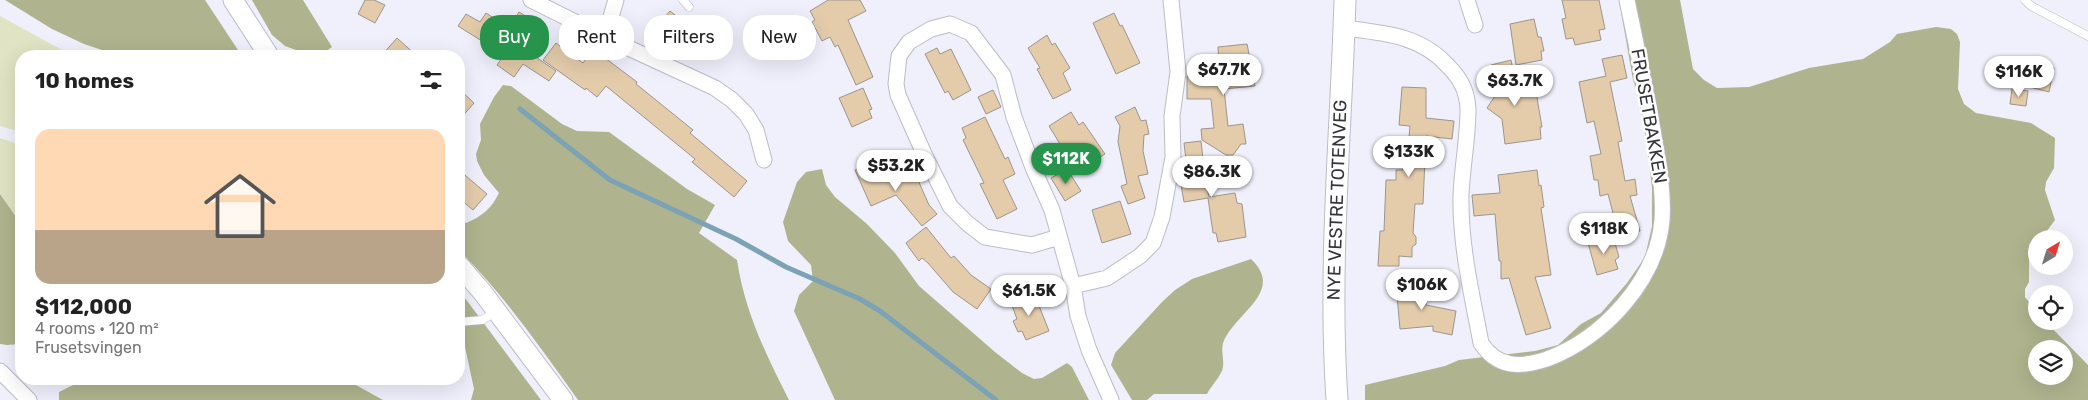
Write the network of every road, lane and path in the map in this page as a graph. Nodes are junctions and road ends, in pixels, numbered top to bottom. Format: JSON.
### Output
{"nodes":[{"id":1,"x":233,"y":0,"type":"edge"},
{"id":2,"x":532,"y":0,"type":"edge"},
{"id":3,"x":616,"y":0,"type":"edge"},
{"id":4,"x":683,"y":0,"type":"edge"},
{"id":5,"x":1171,"y":0,"type":"edge"},
{"id":6,"x":1345,"y":0,"type":"edge"},
{"id":7,"x":1467,"y":0,"type":"edge"},
{"id":8,"x":1627,"y":0,"type":"edge"},
{"id":9,"x":2026,"y":0,"type":"edge"},
{"id":10,"x":689,"y":7,"type":"dead end"},
{"id":11,"x":562,"y":15,"type":"edge"},
{"id":12,"x":613,"y":15,"type":"edge"},
{"id":13,"x":1475,"y":25,"type":"dead end"},
{"id":14,"x":1344,"y":28,"type":"junction"},
{"id":15,"x":2088,"y":36,"type":"edge"},
{"id":16,"x":265,"y":50,"type":"edge"},
{"id":17,"x":634,"y":50,"type":"edge"},
{"id":18,"x":764,"y":160,"type":"dead end"},
{"id":19,"x":1059,"y":237,"type":"junction"},
{"id":20,"x":465,"y":272,"type":"edge"},
{"id":21,"x":1073,"y":286,"type":"junction"},
{"id":22,"x":497,"y":310,"type":"junction"},
{"id":23,"x":465,"y":321,"type":"edge"},
{"id":24,"x":0,"y":371,"type":"edge"},
{"id":25,"x":29,"y":400,"type":"edge"},
{"id":26,"x":563,"y":400,"type":"edge"},
{"id":27,"x":1111,"y":400,"type":"edge"},
{"id":28,"x":1337,"y":400,"type":"edge"}],
"edges":[{"from":1,"to":16,"type":"street"},
{"from":2,"to":11,"type":"street"},
{"from":3,"to":12,"type":"street"},
{"from":4,"to":10,"type":"lane"},
{"from":5,"to":21,"type":"street"},
{"from":6,"to":14,"type":"main road","name":"NYE VESTRE TOTENVEG"},
{"from":7,"to":13,"type":"street"},
{"from":8,"to":14,"type":"street","name":"FRUSETBAKKEN"},
{"from":9,"to":15,"type":"lane"},
{"from":14,"to":28,"type":"main road","name":"NYE VESTRE TOTENVEG"},
{"from":17,"to":18,"type":"street"},
{"from":19,"to":19,"type":"street"},
{"from":19,"to":21,"type":"street"},
{"from":20,"to":22,"type":"street"},
{"from":21,"to":27,"type":"street"},
{"from":22,"to":23,"type":"lane"},
{"from":22,"to":26,"type":"street"},
{"from":24,"to":25,"type":"street"}]}
